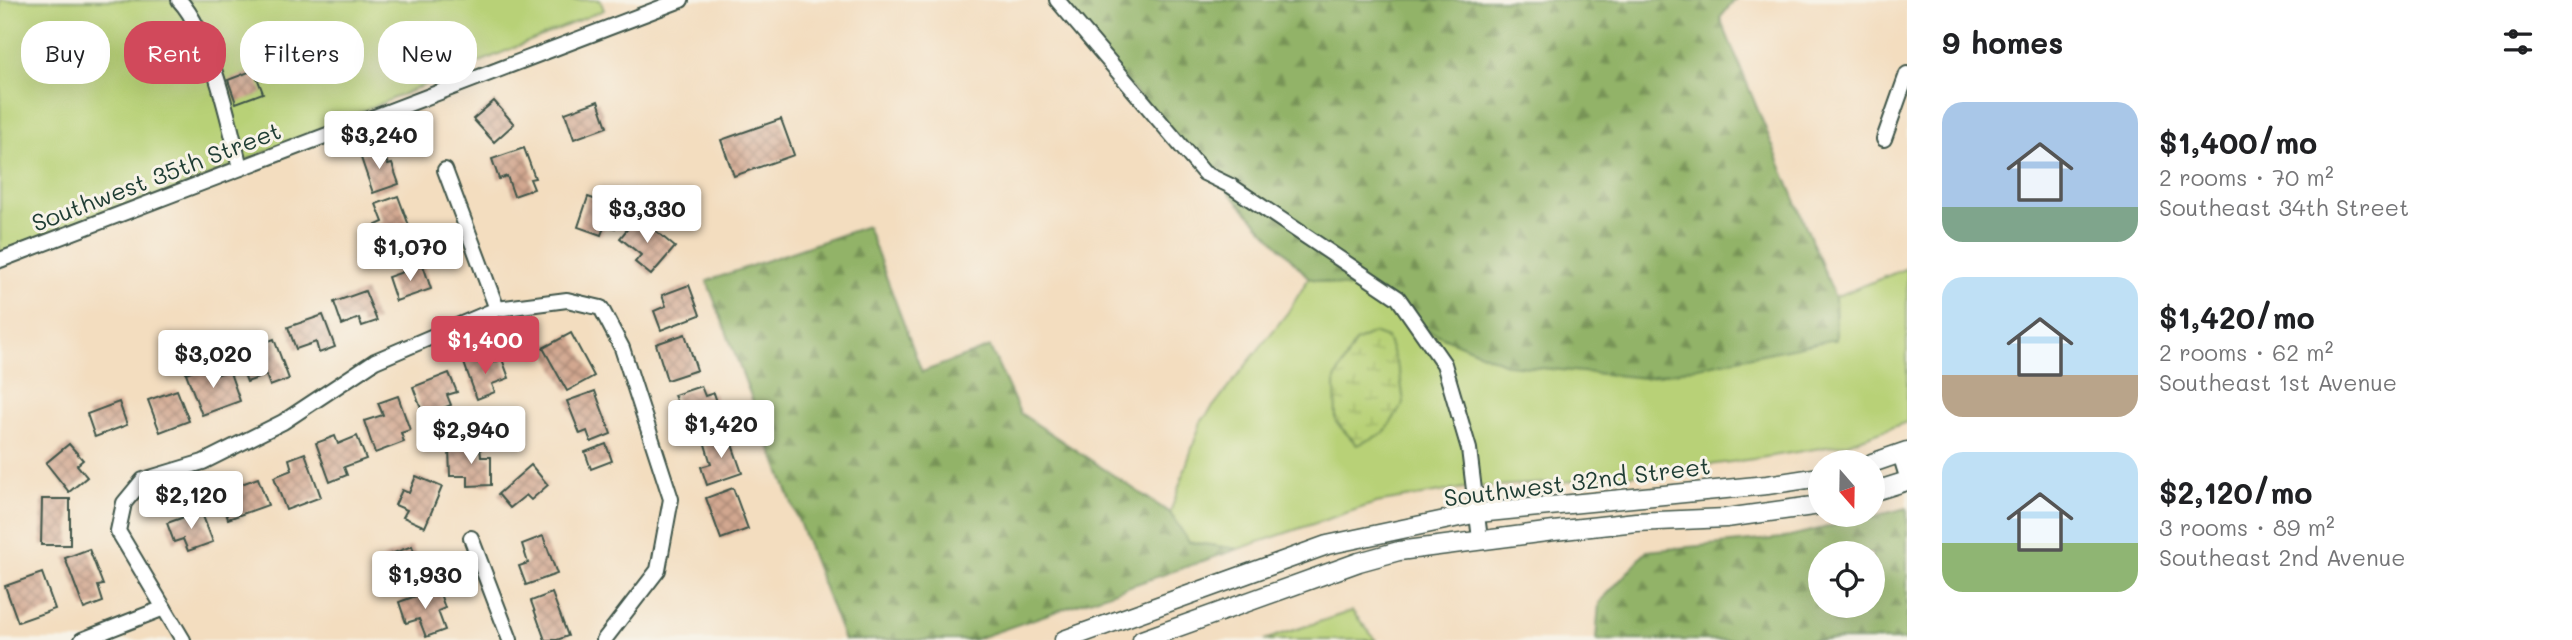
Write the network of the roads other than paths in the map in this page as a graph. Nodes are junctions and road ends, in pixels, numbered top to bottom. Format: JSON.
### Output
{"nodes":[{"id":1,"x":179,"y":0,"type":"edge"},
{"id":2,"x":681,"y":0,"type":"edge"},
{"id":3,"x":1057,"y":0,"type":"edge"},
{"id":4,"x":1907,"y":74,"type":"edge"},
{"id":5,"x":1884,"y":139,"type":"dead end"},
{"id":6,"x":240,"y":169,"type":"junction"},
{"id":7,"x":445,"y":170,"type":"dead end"},
{"id":8,"x":0,"y":260,"type":"edge"},
{"id":9,"x":497,"y":309,"type":"junction"},
{"id":10,"x":1903,"y":452,"type":"edge"},
{"id":11,"x":1885,"y":458,"type":"edge"},
{"id":12,"x":1808,"y":479,"type":"edge"},
{"id":13,"x":1907,"y":479,"type":"edge"},
{"id":14,"x":1885,"y":487,"type":"edge"},
{"id":15,"x":1808,"y":507,"type":"edge"},
{"id":16,"x":1478,"y":513,"type":"junction"},
{"id":17,"x":471,"y":538,"type":"dead end"},
{"id":18,"x":1480,"y":539,"type":"junction"},
{"id":19,"x":164,"y":608,"type":"junction"},
{"id":20,"x":82,"y":640,"type":"edge"},
{"id":21,"x":184,"y":640,"type":"edge"},
{"id":22,"x":510,"y":640,"type":"edge"},
{"id":23,"x":604,"y":640,"type":"edge"},
{"id":24,"x":1064,"y":640,"type":"edge"},
{"id":25,"x":1142,"y":640,"type":"edge"}],
"edges":[{"from":1,"to":6,"type":"street"},
{"from":2,"to":6,"type":"street","name":"Southwest 35th Street"},
{"from":3,"to":16,"type":"street"},
{"from":4,"to":5,"type":"street"},
{"from":6,"to":8,"type":"street","name":"Southwest 35th Street"},
{"from":7,"to":9,"type":"street"},
{"from":9,"to":19,"type":"street"},
{"from":9,"to":23,"type":"street"},
{"from":10,"to":11,"type":"main road"},
{"from":10,"to":13,"type":"street"},
{"from":12,"to":16,"type":"main road","name":"Southwest 32nd Street"},
{"from":13,"to":14,"type":"main road"},
{"from":15,"to":18,"type":"main road","name":"Southwest 32nd Street"},
{"from":16,"to":18,"type":"street"},
{"from":16,"to":24,"type":"main road","name":"Southwest 32nd Street"},
{"from":17,"to":22,"type":"street"},
{"from":18,"to":25,"type":"main road","name":"Southwest 32nd Street"},
{"from":19,"to":20,"type":"street"},
{"from":19,"to":21,"type":"street"}]}
